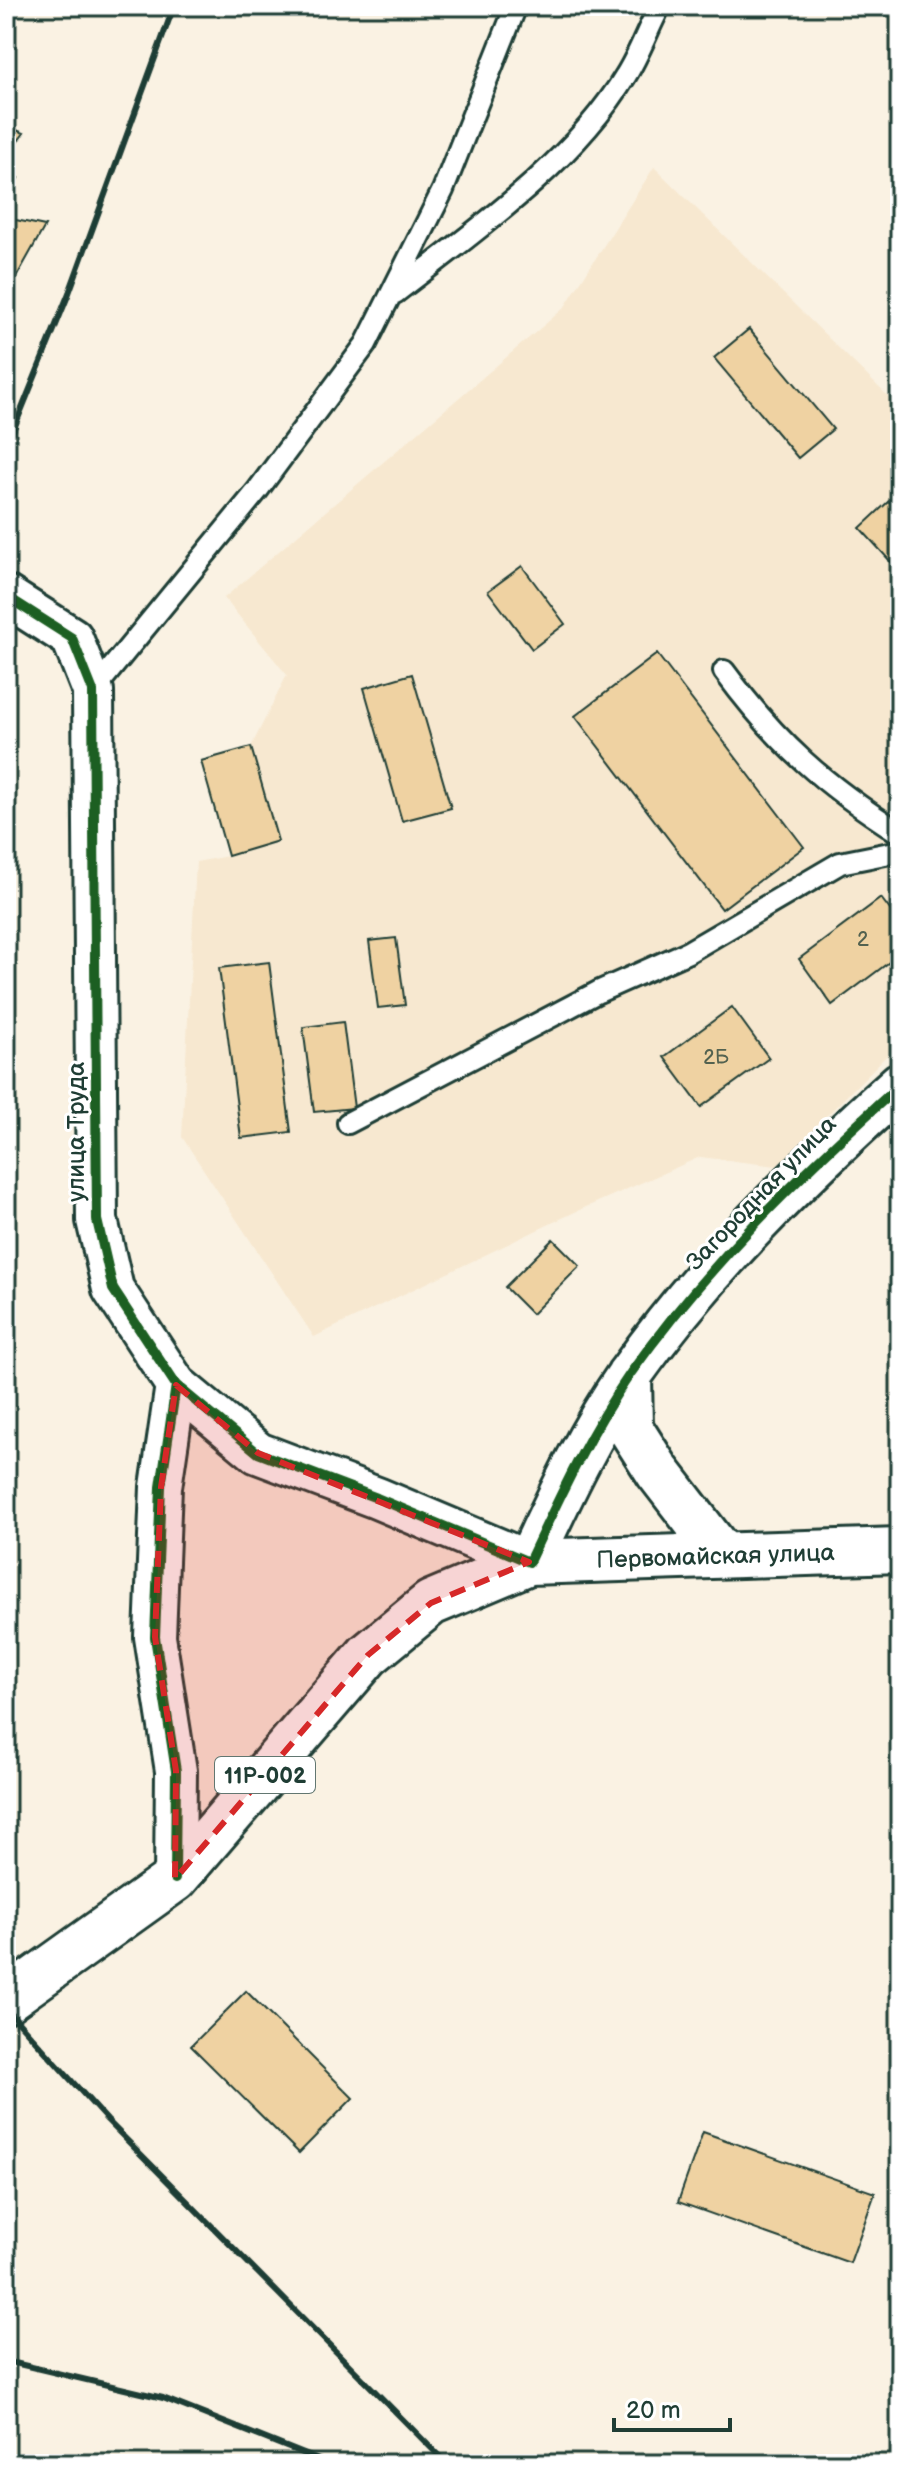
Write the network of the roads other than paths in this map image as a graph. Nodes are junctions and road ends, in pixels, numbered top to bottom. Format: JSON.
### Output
{"nodes":[{"id":1,"x":516,"y":6,"type":"edge"},
{"id":2,"x":656,"y":14,"type":"dead end"},
{"id":3,"x":389,"y":298,"type":"junction"},
{"id":4,"x":6,"y":596,"type":"edge"},
{"id":5,"x":724,"y":671,"type":"dead end"},
{"id":6,"x":93,"y":691,"type":"junction"},
{"id":7,"x":900,"y":833,"type":"edge"},
{"id":8,"x":900,"y":851,"type":"edge"},
{"id":9,"x":900,"y":1085,"type":"edge"},
{"id":10,"x":348,"y":1123,"type":"dead end"},
{"id":11,"x":629,"y":1375,"type":"junction"},
{"id":12,"x":176,"y":1385,"type":"junction"},
{"id":13,"x":900,"y":1550,"type":"edge"},
{"id":14,"x":722,"y":1555,"type":"junction"},
{"id":15,"x":529,"y":1562,"type":"junction"},
{"id":16,"x":175,"y":1879,"type":"junction"},
{"id":17,"x":6,"y":2000,"type":"edge"}],
"edges":[{"from":1,"to":3,"type":"lane"},
{"from":2,"to":3,"type":"lane"},
{"from":3,"to":6,"type":"lane"},
{"from":4,"to":6,"type":"street","name":"улица Труда"},
{"from":5,"to":7,"type":"lane"},
{"from":6,"to":12,"type":"street","name":"улица Труда"},
{"from":8,"to":10,"type":"lane"},
{"from":9,"to":11,"type":"main road","name":"Загородная улица"},
{"from":11,"to":14,"type":"main road"},
{"from":11,"to":15,"type":"main road","name":"Загородная улица"},
{"from":12,"to":15,"type":"street","name":"улица Труда"},
{"from":12,"to":16,"type":"street"},
{"from":13,"to":14,"type":"main road","name":"Первомайская улица","number":"11Р-002"},
{"from":14,"to":15,"type":"main road","name":"Первомайская улица","number":"11Р-002"},
{"from":15,"to":16,"type":"main road","number":"11Р-002"},
{"from":16,"to":17,"type":"main road","number":"11Р-002"}]}
